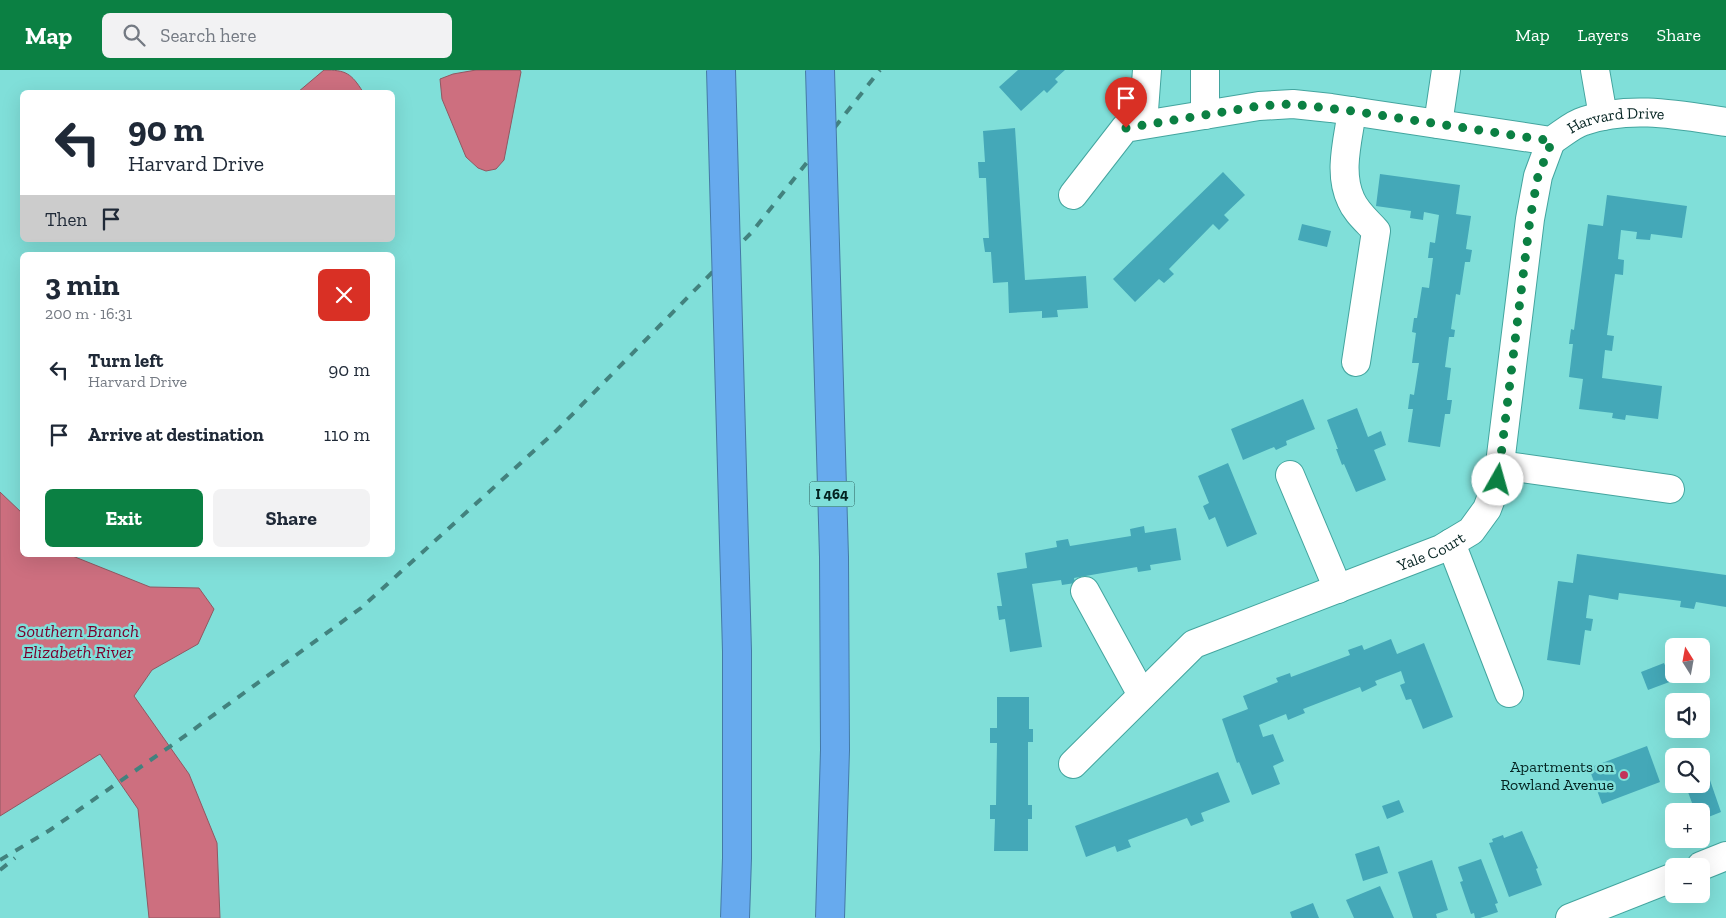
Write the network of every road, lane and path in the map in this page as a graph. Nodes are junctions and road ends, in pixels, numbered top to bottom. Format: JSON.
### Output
{"nodes":[{"id":1,"x":721,"y":70,"type":"edge"},
{"id":2,"x":820,"y":70,"type":"edge"},
{"id":3,"x":1147,"y":70,"type":"edge"},
{"id":4,"x":1205,"y":70,"type":"edge"},
{"id":5,"x":1446,"y":70,"type":"edge"},
{"id":6,"x":1595,"y":70,"type":"edge"},
{"id":7,"x":1352,"y":111,"type":"junction"},
{"id":8,"x":1205,"y":115,"type":"junction"},
{"id":9,"x":1603,"y":116,"type":"junction"},
{"id":10,"x":1726,"y":122,"type":"edge"},
{"id":11,"x":1438,"y":124,"type":"junction"},
{"id":12,"x":1134,"y":126,"type":"junction"},
{"id":13,"x":1552,"y":141,"type":"junction"},
{"id":14,"x":1073,"y":195,"type":"dead end"},
{"id":15,"x":1356,"y":362,"type":"dead end"},
{"id":16,"x":1500,"y":465,"type":"junction"},
{"id":17,"x":1290,"y":475,"type":"dead end"},
{"id":18,"x":1670,"y":489,"type":"dead end"},
{"id":19,"x":1451,"y":543,"type":"junction"},
{"id":20,"x":1338,"y":589,"type":"junction"},
{"id":21,"x":1085,"y":591,"type":"dead end"},
{"id":22,"x":1509,"y":693,"type":"dead end"},
{"id":23,"x":1142,"y":695,"type":"junction"},
{"id":24,"x":1072,"y":764,"type":"dead end"},
{"id":25,"x":1726,"y":856,"type":"edge"},
{"id":26,"x":1710,"y":862,"type":"edge"},
{"id":27,"x":1665,"y":881,"type":"edge"},
{"id":28,"x":735,"y":918,"type":"edge"},
{"id":29,"x":830,"y":918,"type":"edge"},
{"id":30,"x":1570,"y":918,"type":"edge"}],
"edges":[{"from":1,"to":28,"type":"highway","bridge":true},
{"from":2,"to":29,"type":"highway","number":"I 464","bridge":true},
{"from":3,"to":12,"type":"street"},
{"from":4,"to":8,"type":"street"},
{"from":5,"to":11,"type":"street"},
{"from":6,"to":9,"type":"street"},
{"from":7,"to":8,"type":"street","name":"Harvard Drive"},
{"from":7,"to":11,"type":"street","name":"Harvard Drive"},
{"from":7,"to":15,"type":"street"},
{"from":8,"to":12,"type":"street","name":"Harvard Drive"},
{"from":9,"to":10,"type":"street","name":"Harvard Drive"},
{"from":9,"to":13,"type":"street","name":"Harvard Drive"},
{"from":11,"to":13,"type":"street","name":"Harvard Drive"},
{"from":12,"to":14,"type":"street"},
{"from":13,"to":16,"type":"street","name":"Yale Court"},
{"from":16,"to":18,"type":"street"},
{"from":16,"to":19,"type":"street","name":"Yale Court"},
{"from":17,"to":20,"type":"street"},
{"from":19,"to":20,"type":"street","name":"Yale Court"},
{"from":19,"to":22,"type":"street"},
{"from":20,"to":23,"type":"street","name":"Yale Court"},
{"from":21,"to":23,"type":"street"},
{"from":23,"to":24,"type":"street","name":"Yale Court"},
{"from":25,"to":26,"type":"street"},
{"from":27,"to":30,"type":"street"}]}
